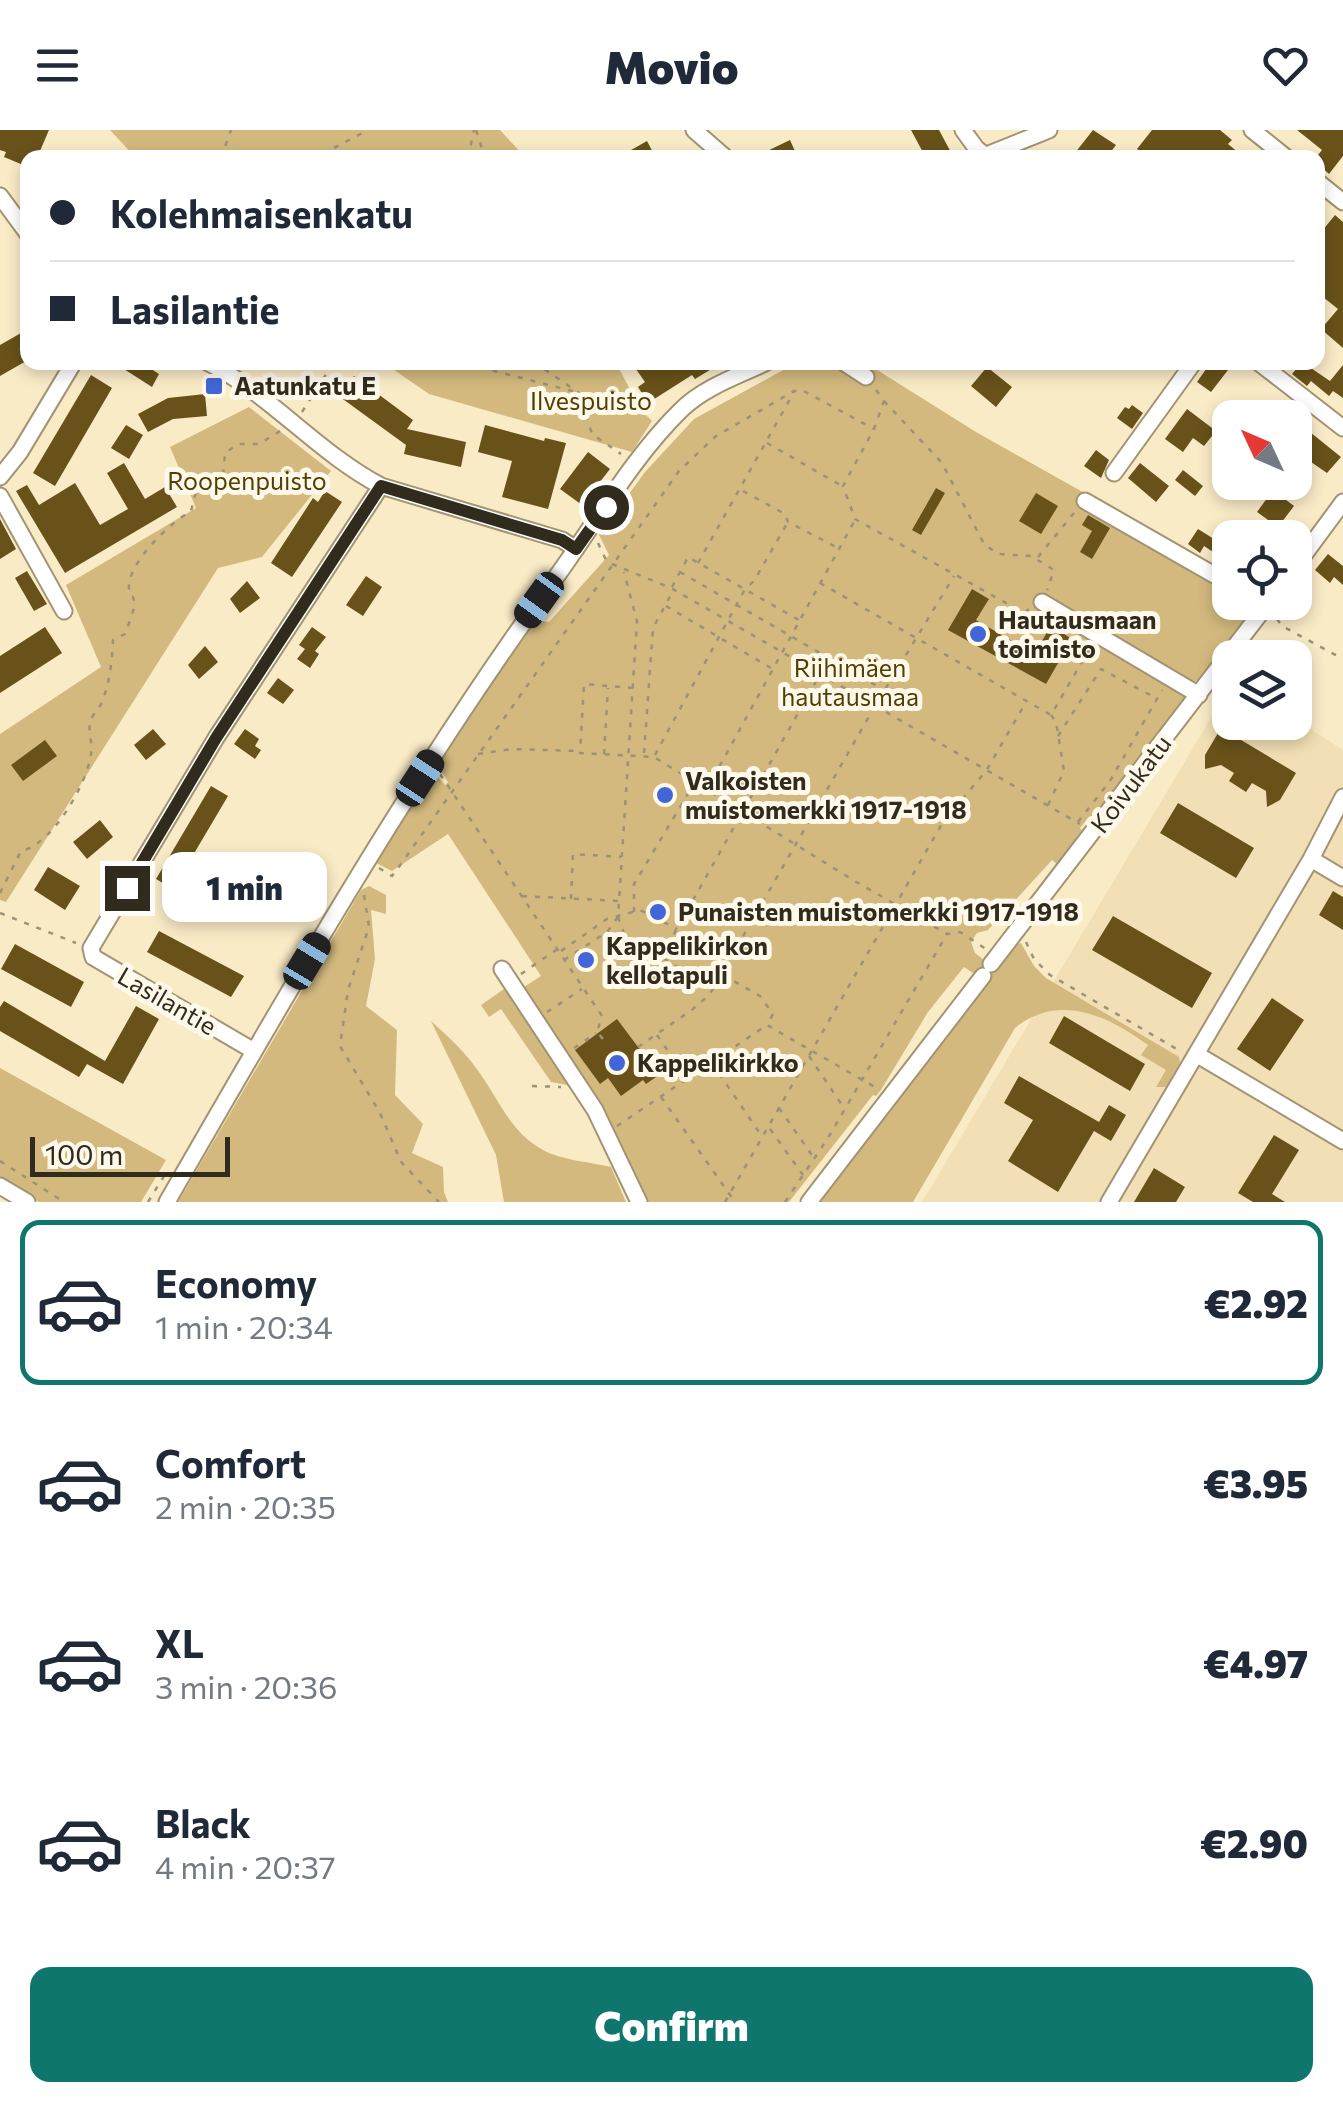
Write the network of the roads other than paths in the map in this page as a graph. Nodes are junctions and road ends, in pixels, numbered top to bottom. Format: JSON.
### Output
{"nodes":[{"id":1,"x":694,"y":130,"type":"edge"},
{"id":2,"x":962,"y":130,"type":"edge"},
{"id":3,"x":1049,"y":130,"type":"edge"},
{"id":4,"x":1252,"y":130,"type":"edge"},
{"id":5,"x":717,"y":150,"type":"edge"},
{"id":6,"x":979,"y":150,"type":"edge"},
{"id":7,"x":999,"y":150,"type":"edge"},
{"id":8,"x":1276,"y":150,"type":"edge"},
{"id":9,"x":0,"y":196,"type":"edge"},
{"id":10,"x":20,"y":223,"type":"edge"},
{"id":11,"x":69,"y":370,"type":"edge"},
{"id":12,"x":218,"y":370,"type":"edge"},
{"id":13,"x":750,"y":370,"type":"edge"},
{"id":14,"x":855,"y":370,"type":"edge"},
{"id":15,"x":1188,"y":370,"type":"edge"},
{"id":16,"x":1268,"y":370,"type":"edge"},
{"id":17,"x":866,"y":377,"type":"road end"},
{"id":18,"x":1343,"y":428,"type":"edge"},
{"id":19,"x":1114,"y":473,"type":"dead end"},
{"id":20,"x":0,"y":478,"type":"edge"},
{"id":21,"x":381,"y":486,"type":"junction"},
{"id":22,"x":0,"y":496,"type":"edge"},
{"id":23,"x":1085,"y":500,"type":"road end"},
{"id":24,"x":1343,"y":502,"type":"edge"},
{"id":25,"x":1312,"y":544,"type":"edge"},
{"id":26,"x":576,"y":549,"type":"junction"},
{"id":27,"x":1212,"y":574,"type":"edge"},
{"id":28,"x":1042,"y":602,"type":"road end"},
{"id":29,"x":64,"y":611,"type":"dead end"},
{"id":30,"x":1253,"y":620,"type":"edge"},
{"id":31,"x":1198,"y":695,"type":"junction"},
{"id":32,"x":1343,"y":797,"type":"edge"},
{"id":33,"x":1310,"y":859,"type":"junction"},
{"id":34,"x":1343,"y":878,"type":"edge"},
{"id":35,"x":506,"y":975,"type":"road end"},
{"id":36,"x":254,"y":1051,"type":"junction"},
{"id":37,"x":1196,"y":1054,"type":"junction"},
{"id":38,"x":1343,"y":1140,"type":"edge"},
{"id":39,"x":0,"y":1186,"type":"edge"},
{"id":40,"x":27,"y":1202,"type":"edge"},
{"id":41,"x":167,"y":1202,"type":"edge"},
{"id":42,"x":640,"y":1202,"type":"edge"},
{"id":43,"x":809,"y":1202,"type":"edge"},
{"id":44,"x":1108,"y":1202,"type":"edge"}],
"edges":[{"from":1,"to":5,"type":"street"},
{"from":2,"to":6,"type":"street"},
{"from":3,"to":7,"type":"street"},
{"from":4,"to":8,"type":"street"},
{"from":9,"to":10,"type":"street"},
{"from":11,"to":20,"type":"street"},
{"from":12,"to":21,"type":"street"},
{"from":13,"to":26,"type":"street"},
{"from":14,"to":17,"type":"street"},
{"from":15,"to":19,"type":"street"},
{"from":16,"to":18,"type":"street"},
{"from":21,"to":26,"type":"street"},
{"from":21,"to":36,"type":"street","name":"Lasilantie"},
{"from":22,"to":29,"type":"street"},
{"from":23,"to":27,"type":"street"},
{"from":24,"to":25,"type":"street"},
{"from":26,"to":36,"type":"street"},
{"from":28,"to":31,"type":"street"},
{"from":30,"to":31,"type":"street","name":"Koivukatu"},
{"from":31,"to":43,"type":"street","name":"Koivukatu"},
{"from":32,"to":33,"type":"street"},
{"from":33,"to":34,"type":"street"},
{"from":33,"to":37,"type":"street"},
{"from":35,"to":42,"type":"street"},
{"from":36,"to":41,"type":"street"},
{"from":37,"to":38,"type":"street"},
{"from":37,"to":44,"type":"street"},
{"from":39,"to":40,"type":"street"}]}
